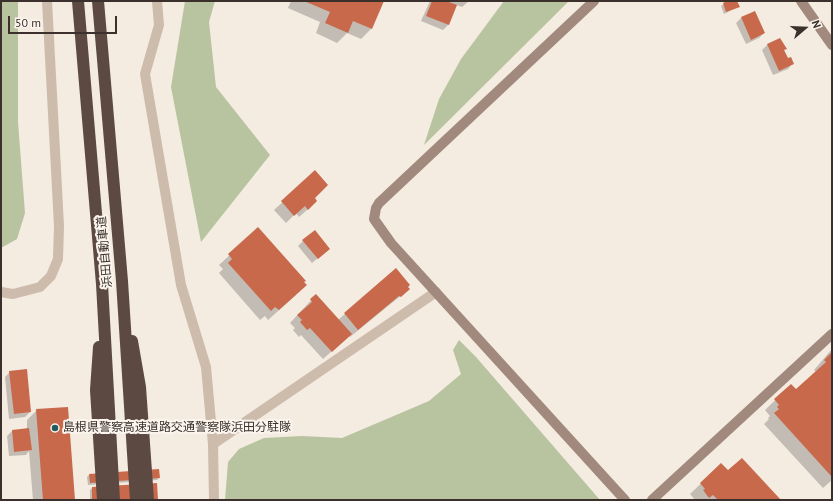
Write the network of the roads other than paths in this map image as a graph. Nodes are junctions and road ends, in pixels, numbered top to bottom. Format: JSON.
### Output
{"nodes":[{"id":1,"x":47,"y":1,"type":"edge"},
{"id":2,"x":78,"y":1,"type":"edge"},
{"id":3,"x":98,"y":1,"type":"edge"},
{"id":4,"x":157,"y":1,"type":"edge"},
{"id":5,"x":594,"y":1,"type":"edge"},
{"id":6,"x":801,"y":1,"type":"edge"},
{"id":7,"x":832,"y":45,"type":"edge"},
{"id":8,"x":122,"y":281,"type":"junction"},
{"id":9,"x":102,"y":284,"type":"junction"},
{"id":10,"x":1,"y":292,"type":"edge"},
{"id":11,"x":436,"y":292,"type":"junction"},
{"id":12,"x":832,"y":334,"type":"edge"},
{"id":13,"x":214,"y":444,"type":"junction"},
{"id":14,"x":103,"y":500,"type":"edge"},
{"id":15,"x":114,"y":500,"type":"edge"},
{"id":16,"x":136,"y":500,"type":"edge"},
{"id":17,"x":148,"y":500,"type":"edge"},
{"id":18,"x":214,"y":500,"type":"edge"},
{"id":19,"x":625,"y":500,"type":"edge"},
{"id":20,"x":652,"y":500,"type":"edge"}],
"edges":[{"from":1,"to":10,"type":"street"},
{"from":2,"to":9,"type":"highway","name":"浜田自動車道"},
{"from":3,"to":8,"type":"highway","name":"浜田自動車道"},
{"from":4,"to":13,"type":"street"},
{"from":5,"to":11,"type":"street"},
{"from":6,"to":7,"type":"street"},
{"from":8,"to":16,"type":"highway","name":"浜田自動車道"},
{"from":8,"to":17,"type":"highway"},
{"from":9,"to":14,"type":"highway"},
{"from":9,"to":15,"type":"highway","name":"浜田自動車道"},
{"from":11,"to":13,"type":"street"},
{"from":11,"to":19,"type":"street"},
{"from":12,"to":20,"type":"street"},
{"from":13,"to":18,"type":"street"}]}
